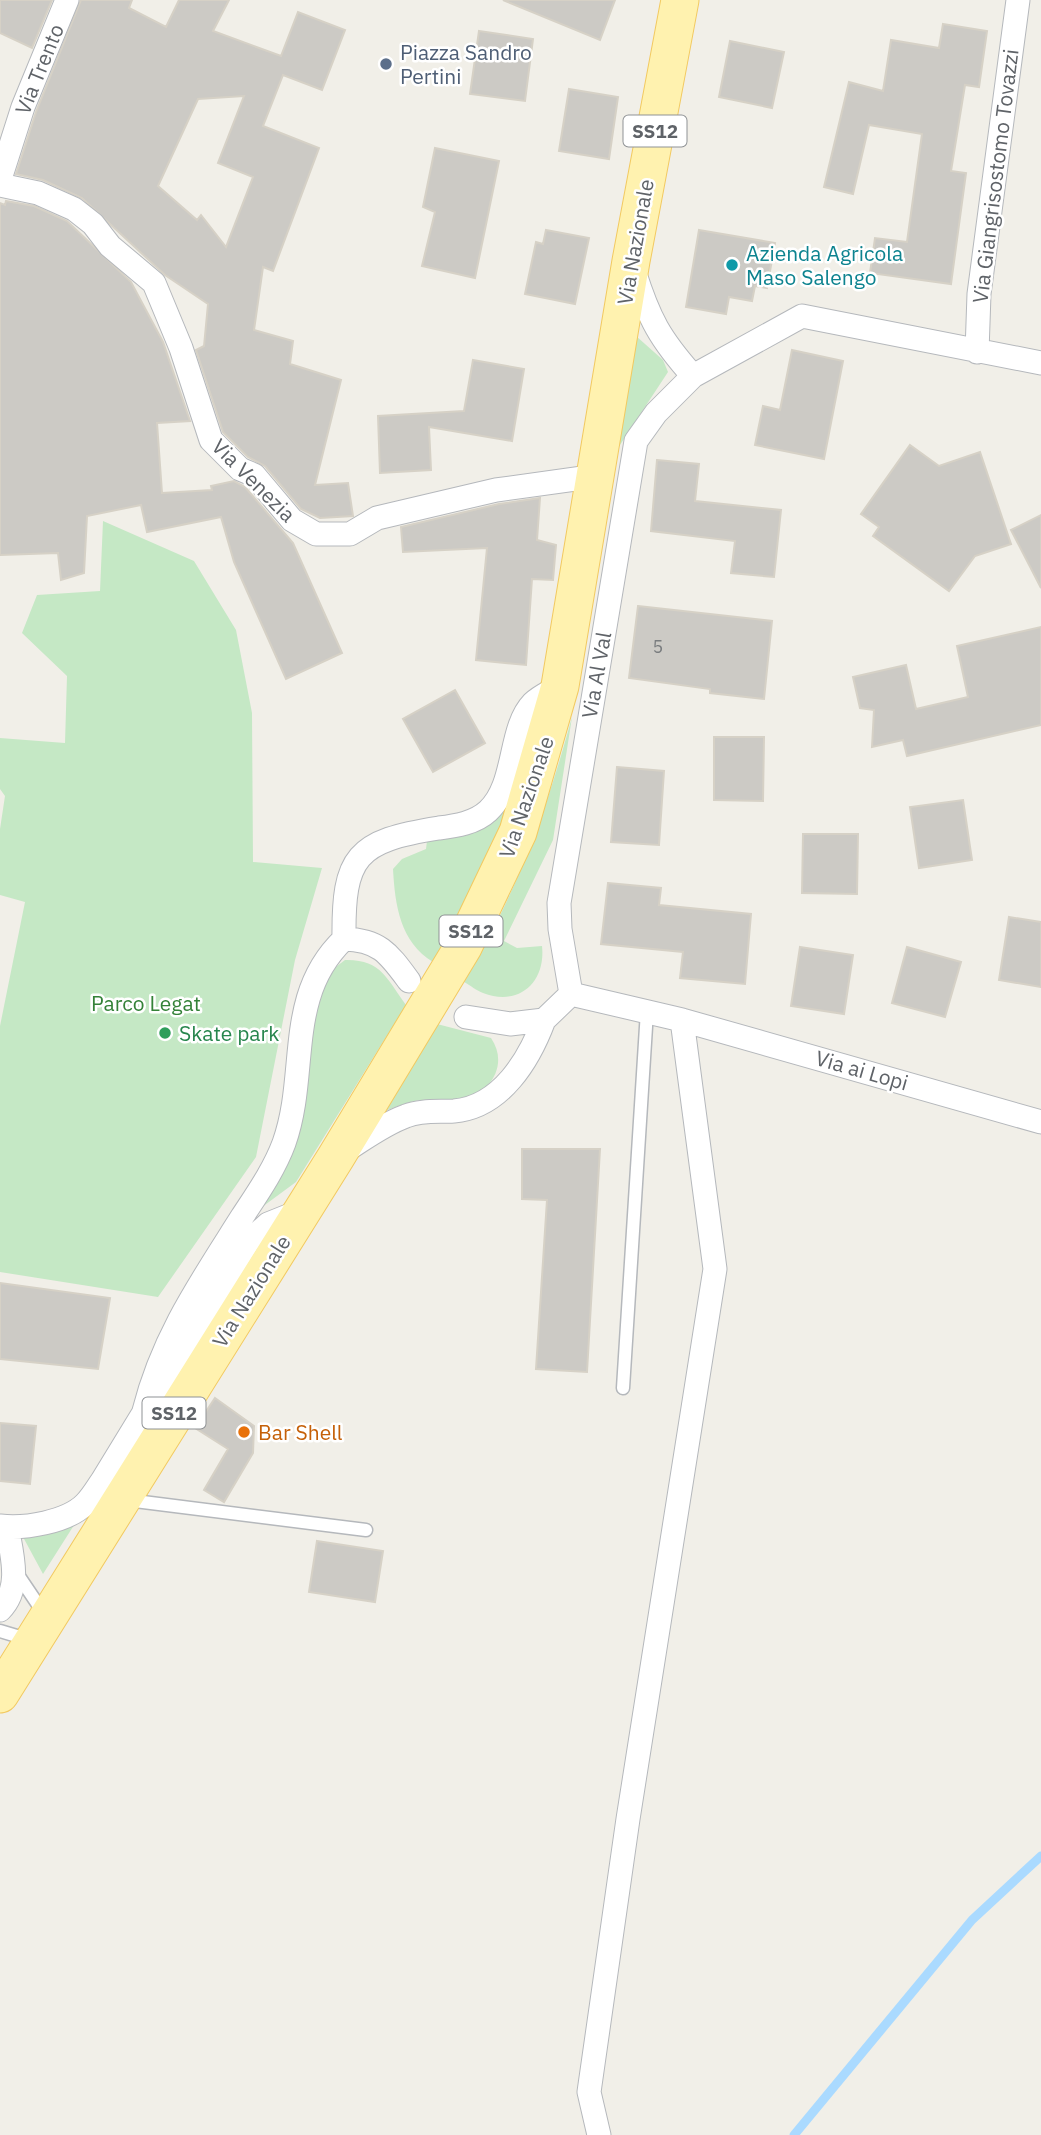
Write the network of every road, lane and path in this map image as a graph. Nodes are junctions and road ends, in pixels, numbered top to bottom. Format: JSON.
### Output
{"nodes":[{"id":1,"x":67,"y":0,"type":"edge"},
{"id":2,"x":680,"y":0,"type":"edge"},
{"id":3,"x":1018,"y":0,"type":"edge"},
{"id":4,"x":1,"y":172,"type":"edge"},
{"id":5,"x":631,"y":261,"type":"junction"},
{"id":6,"x":977,"y":352,"type":"junction"},
{"id":7,"x":1041,"y":363,"type":"edge"},
{"id":8,"x":693,"y":376,"type":"junction"},
{"id":9,"x":597,"y":476,"type":"junction"},
{"id":10,"x":560,"y":686,"type":"junction"},
{"id":11,"x":344,"y":939,"type":"junction"},
{"id":12,"x":409,"y":981,"type":"dead end"},
{"id":13,"x":571,"y":994,"type":"junction"},
{"id":14,"x":647,"y":1012,"type":"junction"},
{"id":15,"x":466,"y":1017,"type":"dead end"},
{"id":16,"x":544,"y":1020,"type":"junction"},
{"id":17,"x":682,"y":1020,"type":"junction"},
{"id":18,"x":1041,"y":1122,"type":"edge"},
{"id":19,"x":336,"y":1157,"type":"junction"},
{"id":20,"x":303,"y":1210,"type":"junction"},
{"id":21,"x":622,"y":1388,"type":"dead end"},
{"id":22,"x":144,"y":1411,"type":"junction"},
{"id":23,"x":120,"y":1499,"type":"junction"},
{"id":24,"x":4,"y":1527,"type":"edge"},
{"id":25,"x":366,"y":1530,"type":"dead end"},
{"id":26,"x":15,"y":1570,"type":"junction"},
{"id":27,"x":0,"y":1610,"type":"edge"},
{"id":28,"x":27,"y":1630,"type":"edge"},
{"id":29,"x":0,"y":1694,"type":"edge"},
{"id":30,"x":599,"y":2135,"type":"edge"}],
"edges":[{"from":1,"to":4,"type":"street","name":"Via Trento"},
{"from":2,"to":5,"type":"main road","name":"Via Nazionale","number":"SS12"},
{"from":3,"to":6,"type":"street","name":"Via Giangrisostomo Tovazzi"},
{"from":4,"to":9,"type":"street","name":"Via Venezia"},
{"from":5,"to":8,"type":"street"},
{"from":5,"to":9,"type":"main road","name":"Via Nazionale","number":"SS12"},
{"from":6,"to":7,"type":"street","name":"Via Al Val"},
{"from":6,"to":8,"type":"street","name":"Via Al Val"},
{"from":8,"to":13,"type":"street","name":"Via Al Val"},
{"from":9,"to":10,"type":"main road","name":"Via Nazionale","number":"SS12"},
{"from":10,"to":11,"type":"street"},
{"from":10,"to":19,"type":"main road","name":"Via Nazionale","number":"SS12"},
{"from":11,"to":12,"type":"street"},
{"from":11,"to":22,"type":"street"},
{"from":13,"to":14,"type":"street","name":"Via ai Lopi"},
{"from":13,"to":16,"type":"street"},
{"from":14,"to":17,"type":"street","name":"Via ai Lopi"},
{"from":14,"to":21,"type":"lane"},
{"from":15,"to":16,"type":"street"},
{"from":16,"to":19,"type":"street"},
{"from":17,"to":18,"type":"street","name":"Via ai Lopi"},
{"from":17,"to":30,"type":"street"},
{"from":19,"to":20,"type":"main road","name":"Via Nazionale","number":"SS12"},
{"from":20,"to":22,"type":"street"},
{"from":20,"to":23,"type":"main road","name":"Via Nazionale","number":"SS12"},
{"from":22,"to":24,"type":"street"},
{"from":23,"to":25,"type":"lane"},
{"from":23,"to":28,"type":"main road","name":"Via Nazionale","number":"SS12"},
{"from":24,"to":26,"type":"street"},
{"from":26,"to":27,"type":"street"},
{"from":26,"to":28,"type":"lane"},
{"from":28,"to":29,"type":"main road","name":"Via Nazionale","number":"SS12"}]}
